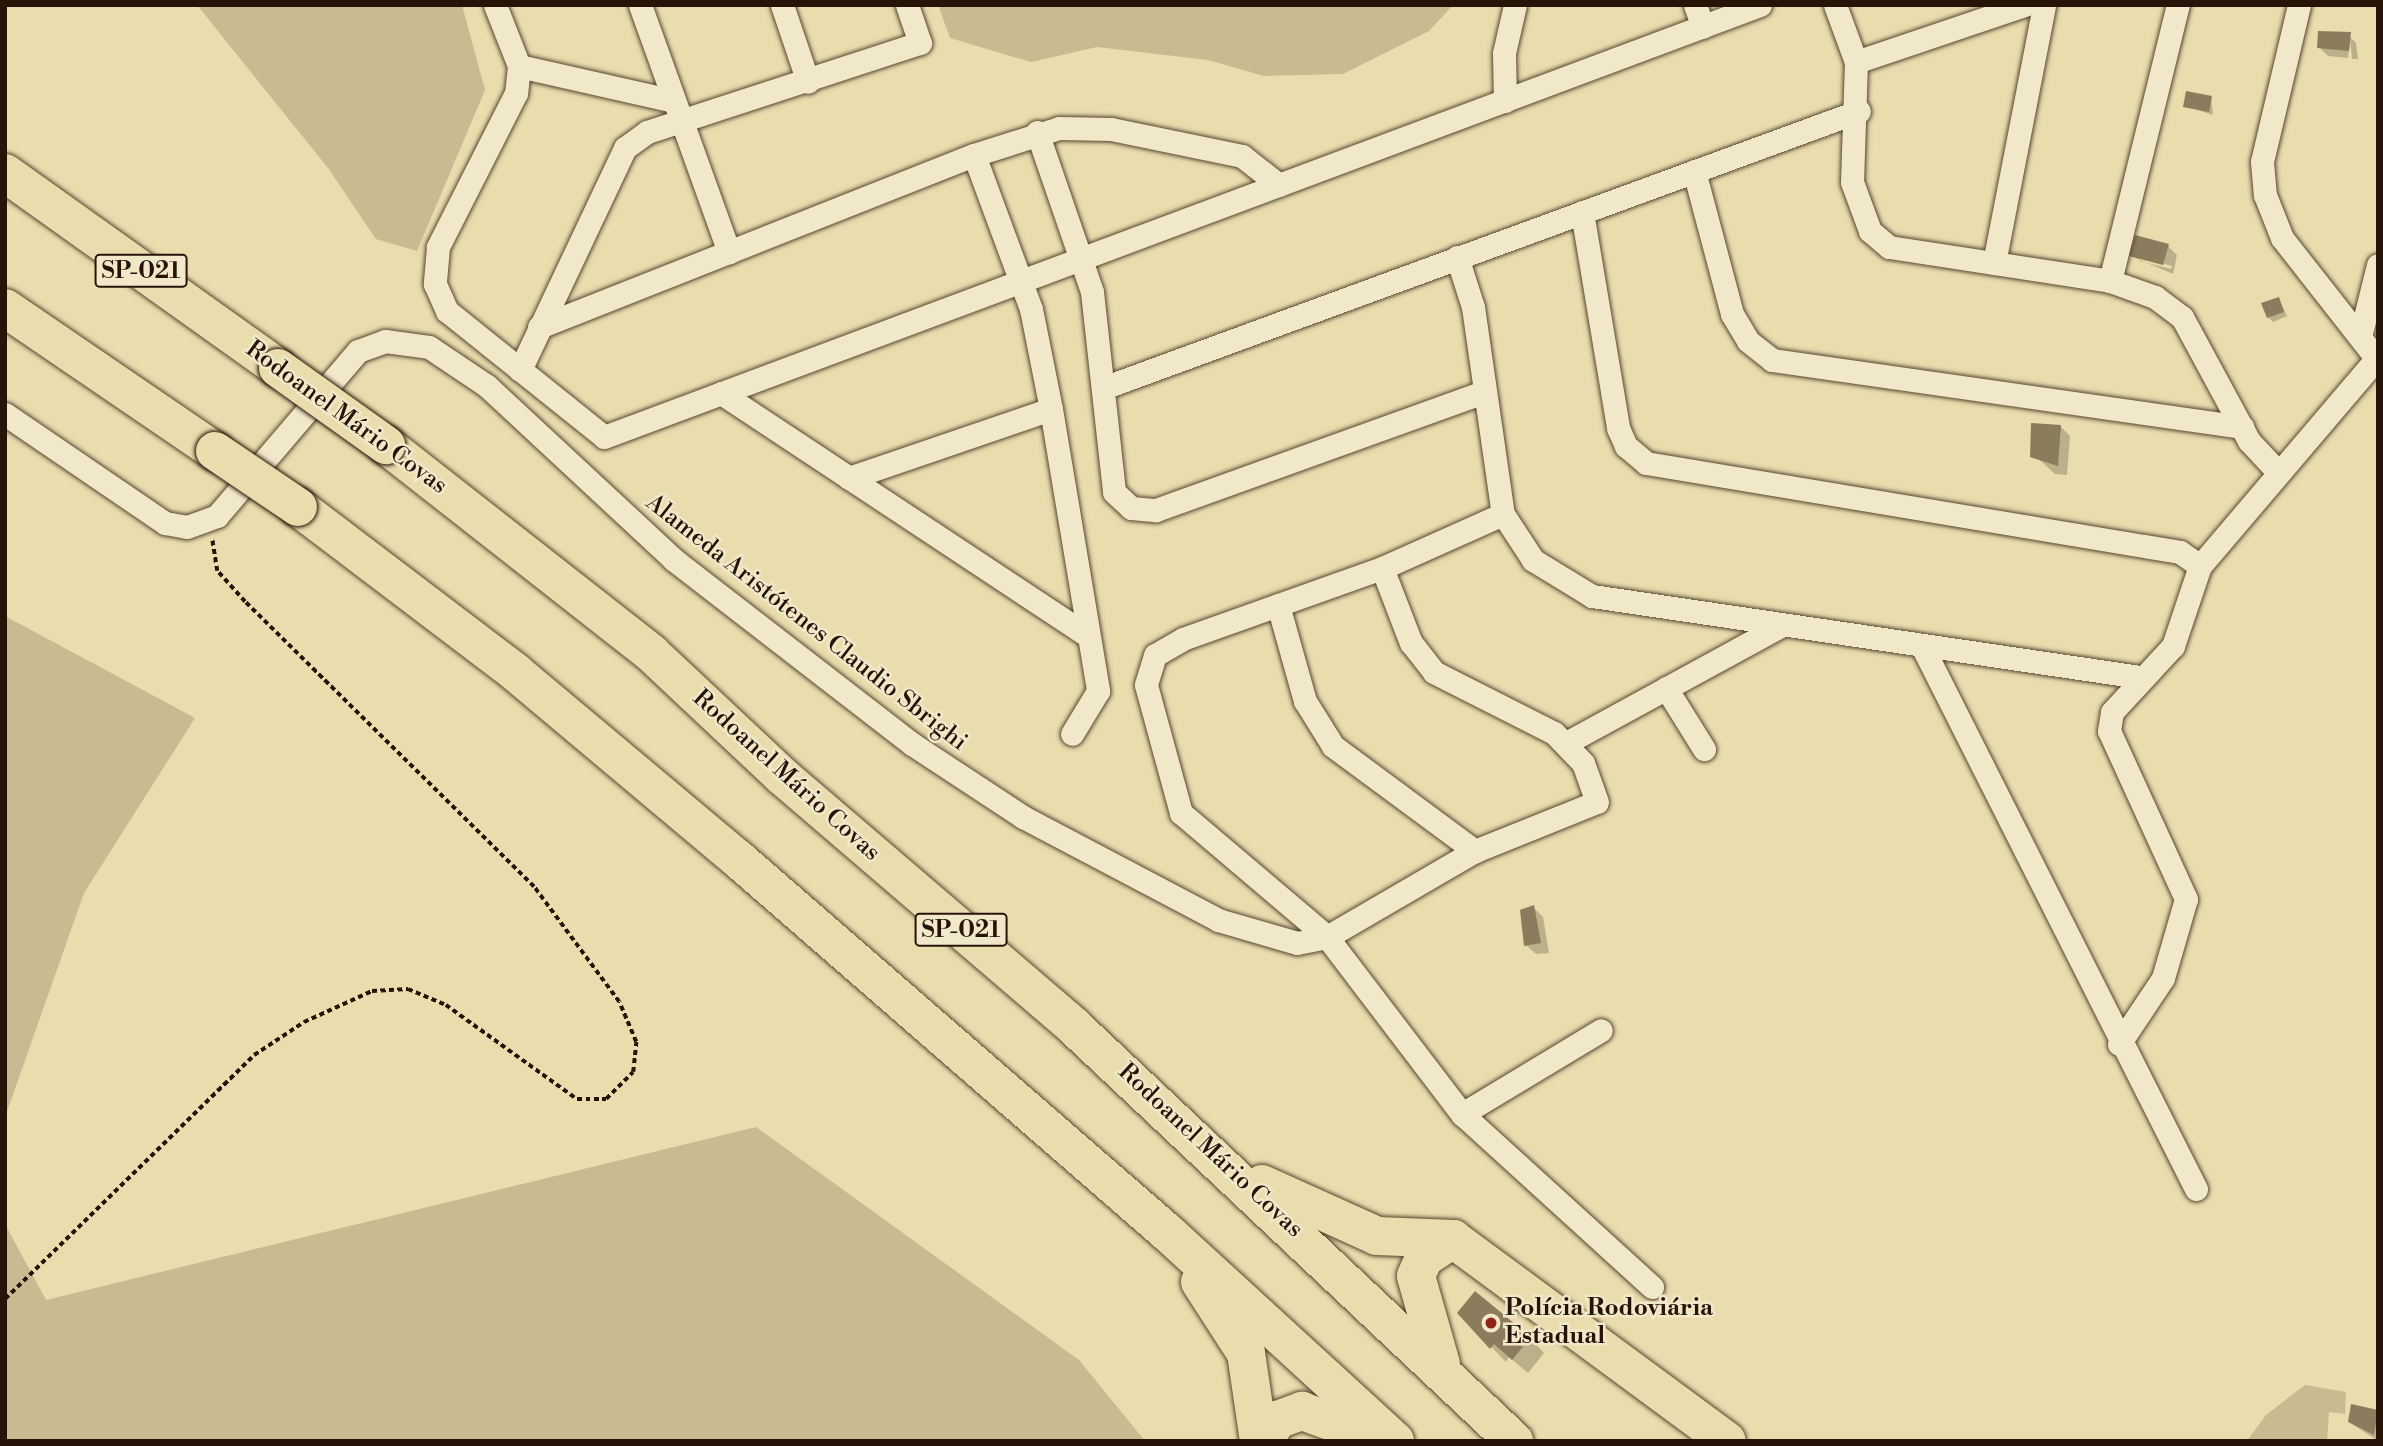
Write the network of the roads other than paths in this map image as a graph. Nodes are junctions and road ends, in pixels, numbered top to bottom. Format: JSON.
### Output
{"nodes":[{"id":1,"x":495,"y":5,"type":"edge"},
{"id":2,"x":640,"y":5,"type":"edge"},
{"id":3,"x":782,"y":5,"type":"edge"},
{"id":4,"x":907,"y":5,"type":"edge"},
{"id":5,"x":1515,"y":5,"type":"edge"},
{"id":6,"x":1760,"y":5,"type":"edge"},
{"id":7,"x":1835,"y":5,"type":"edge"},
{"id":8,"x":2024,"y":5,"type":"edge"},
{"id":9,"x":2044,"y":5,"type":"edge"},
{"id":10,"x":2178,"y":5,"type":"edge"},
{"id":11,"x":2299,"y":5,"type":"edge"},
{"id":12,"x":1699,"y":16,"type":"edge"},
{"id":13,"x":1856,"y":62,"type":"junction"},
{"id":14,"x":519,"y":66,"type":"junction"},
{"id":15,"x":808,"y":82,"type":"junction"},
{"id":16,"x":1505,"y":101,"type":"junction"},
{"id":17,"x":677,"y":111,"type":"junction"},
{"id":18,"x":1858,"y":111,"type":"junction"},
{"id":19,"x":1037,"y":132,"type":"junction"},
{"id":20,"x":974,"y":155,"type":"junction"},
{"id":21,"x":1694,"y":171,"type":"junction"},
{"id":22,"x":5,"y":173,"type":"edge"},
{"id":23,"x":1279,"y":185,"type":"junction"},
{"id":24,"x":1582,"y":212,"type":"junction"},
{"id":25,"x":729,"y":251,"type":"junction"},
{"id":26,"x":1458,"y":257,"type":"junction"},
{"id":27,"x":1082,"y":258,"type":"junction"},
{"id":28,"x":1994,"y":263,"type":"junction"},
{"id":29,"x":2378,"y":265,"type":"edge"},
{"id":30,"x":1020,"y":281,"type":"junction"},
{"id":31,"x":2110,"y":281,"type":"junction"},
{"id":32,"x":5,"y":308,"type":"edge"},
{"id":33,"x":539,"y":327,"type":"junction"},
{"id":34,"x":2360,"y":337,"type":"junction"},
{"id":35,"x":2377,"y":357,"type":"edge"},
{"id":36,"x":520,"y":370,"type":"junction"},
{"id":37,"x":1103,"y":388,"type":"junction"},
{"id":38,"x":1484,"y":392,"type":"junction"},
{"id":39,"x":721,"y":393,"type":"junction"},
{"id":40,"x":1051,"y":409,"type":"junction"},
{"id":41,"x":5,"y":414,"type":"edge"},
{"id":42,"x":2242,"y":427,"type":"junction"},
{"id":43,"x":2278,"y":472,"type":"junction"},
{"id":44,"x":849,"y":478,"type":"junction"},
{"id":45,"x":1503,"y":514,"type":"junction"},
{"id":46,"x":2200,"y":566,"type":"junction"},
{"id":47,"x":1382,"y":568,"type":"junction"},
{"id":48,"x":1278,"y":605,"type":"junction"},
{"id":49,"x":1781,"y":626,"type":"junction"},
{"id":50,"x":1085,"y":634,"type":"junction"},
{"id":51,"x":1923,"y":648,"type":"junction"},
{"id":52,"x":2140,"y":677,"type":"junction"},
{"id":53,"x":1666,"y":688,"type":"junction"},
{"id":54,"x":1072,"y":734,"type":"dead end"},
{"id":55,"x":1566,"y":743,"type":"junction"},
{"id":56,"x":1704,"y":749,"type":"dead end"},
{"id":57,"x":1475,"y":851,"type":"junction"},
{"id":58,"x":1327,"y":937,"type":"junction"},
{"id":59,"x":1601,"y":1030,"type":"dead end"},
{"id":60,"x":2119,"y":1044,"type":"junction"},
{"id":61,"x":1462,"y":1114,"type":"junction"},
{"id":62,"x":1233,"y":1170,"type":"junction"},
{"id":63,"x":2196,"y":1189,"type":"dead end"},
{"id":64,"x":1168,"y":1233,"type":"junction"},
{"id":65,"x":1454,"y":1239,"type":"junction"},
{"id":66,"x":1652,"y":1287,"type":"dead end"},
{"id":67,"x":1443,"y":1370,"type":"junction"},
{"id":68,"x":1259,"y":1441,"type":"edge"},
{"id":69,"x":1264,"y":1441,"type":"edge"},
{"id":70,"x":1383,"y":1441,"type":"edge"},
{"id":71,"x":1395,"y":1441,"type":"edge"},
{"id":72,"x":1514,"y":1441,"type":"edge"},
{"id":73,"x":1727,"y":1441,"type":"edge"}],
"edges":[{"from":1,"to":14,"type":"street"},
{"from":2,"to":17,"type":"street"},
{"from":3,"to":15,"type":"street"},
{"from":4,"to":15,"type":"street"},
{"from":5,"to":16,"type":"street"},
{"from":6,"to":12,"type":"street"},
{"from":7,"to":13,"type":"street"},
{"from":8,"to":13,"type":"street"},
{"from":9,"to":28,"type":"street"},
{"from":10,"to":31,"type":"street"},
{"from":11,"to":34,"type":"street"},
{"from":12,"to":16,"type":"street"},
{"from":13,"to":18,"type":"street"},
{"from":14,"to":17,"type":"street"},
{"from":14,"to":36,"type":"street"},
{"from":15,"to":17,"type":"street"},
{"from":16,"to":23,"type":"street"},
{"from":17,"to":25,"type":"street"},
{"from":17,"to":33,"type":"street"},
{"from":18,"to":21,"type":"street"},
{"from":18,"to":28,"type":"street"},
{"from":19,"to":20,"type":"street"},
{"from":19,"to":23,"type":"street"},
{"from":19,"to":27,"type":"street"},
{"from":20,"to":25,"type":"street"},
{"from":20,"to":30,"type":"street"},
{"from":21,"to":24,"type":"street"},
{"from":21,"to":42,"type":"street"},
{"from":22,"to":62,"type":"highway","name":"Rodoanel Mário Covas","number":"SP-021","bridge":true},
{"from":23,"to":27,"type":"street"},
{"from":24,"to":26,"type":"street"},
{"from":24,"to":46,"type":"street"},
{"from":25,"to":33,"type":"street"},
{"from":26,"to":37,"type":"street"},
{"from":26,"to":38,"type":"street"},
{"from":27,"to":30,"type":"street"},
{"from":27,"to":37,"type":"street"},
{"from":28,"to":31,"type":"street"},
{"from":29,"to":34,"type":"street"},
{"from":30,"to":39,"type":"street"},
{"from":30,"to":40,"type":"street"},
{"from":31,"to":42,"type":"street"},
{"from":32,"to":64,"type":"highway","bridge":true},
{"from":33,"to":36,"type":"street"},
{"from":34,"to":35,"type":"street"},
{"from":35,"to":43,"type":"street"},
{"from":36,"to":39,"type":"street"},
{"from":37,"to":38,"type":"street"},
{"from":38,"to":45,"type":"street"},
{"from":39,"to":44,"type":"street"},
{"from":40,"to":44,"type":"street"},
{"from":40,"to":50,"type":"street"},
{"from":41,"to":58,"type":"street","name":"Alameda Aristótenes Claudio Sbrighi"},
{"from":42,"to":43,"type":"street"},
{"from":43,"to":46,"type":"street"},
{"from":44,"to":50,"type":"street"},
{"from":45,"to":47,"type":"street"},
{"from":45,"to":49,"type":"street"},
{"from":46,"to":52,"type":"street"},
{"from":47,"to":48,"type":"street"},
{"from":47,"to":55,"type":"street"},
{"from":48,"to":57,"type":"street"},
{"from":48,"to":58,"type":"street"},
{"from":49,"to":51,"type":"street"},
{"from":49,"to":53,"type":"street"},
{"from":50,"to":54,"type":"street"},
{"from":51,"to":52,"type":"street"},
{"from":51,"to":60,"type":"street"},
{"from":52,"to":60,"type":"street"},
{"from":53,"to":55,"type":"street"},
{"from":53,"to":56,"type":"street"},
{"from":55,"to":57,"type":"street","name":"Alameda Aristótenes Claudio Sbrighi"},
{"from":57,"to":58,"type":"street","name":"Alameda Aristótenes Claudio Sbrighi"},
{"from":58,"to":61,"type":"street"},
{"from":59,"to":61,"type":"street"},
{"from":60,"to":63,"type":"street"},
{"from":61,"to":66,"type":"street"},
{"from":62,"to":65,"type":"highway"},
{"from":62,"to":67,"type":"highway","name":"Rodoanel Mário Covas","number":"SP-021"},
{"from":64,"to":68,"type":"highway"},
{"from":64,"to":71,"type":"highway"},
{"from":65,"to":67,"type":"highway"},
{"from":65,"to":73,"type":"highway"},
{"from":67,"to":72,"type":"highway","name":"Rodoanel Mário Covas","number":"SP-021"},
{"from":69,"to":70,"type":"highway"}]}
